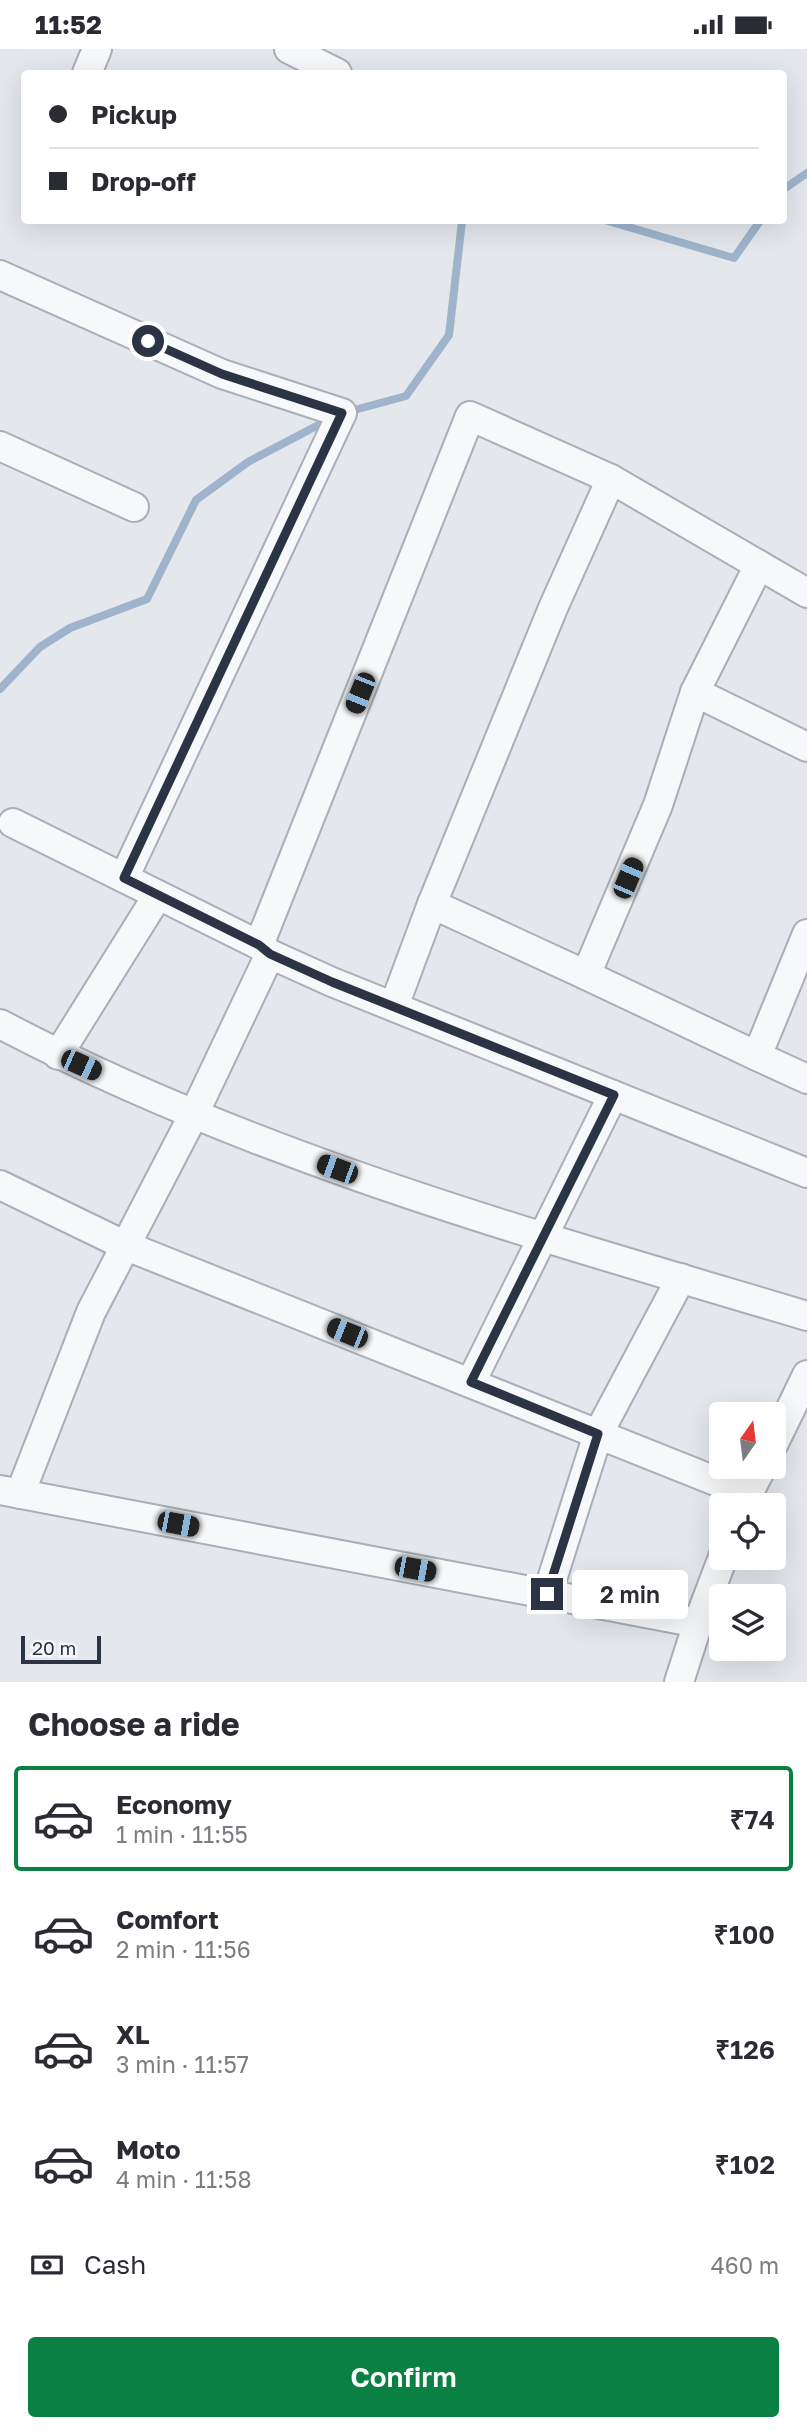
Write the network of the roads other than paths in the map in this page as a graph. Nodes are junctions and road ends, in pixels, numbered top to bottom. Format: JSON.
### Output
{"nodes":[{"id":1,"x":97,"y":49,"type":"edge"},
{"id":2,"x":289,"y":49,"type":"edge"},
{"id":3,"x":88,"y":70,"type":"edge"},
{"id":4,"x":331,"y":70,"type":"edge"},
{"id":5,"x":0,"y":275,"type":"edge"},
{"id":6,"x":0,"y":446,"type":"edge"},
{"id":7,"x":611,"y":479,"type":"junction"},
{"id":8,"x":134,"y":507,"type":"dead end"},
{"id":9,"x":759,"y":565,"type":"junction"},
{"id":10,"x":807,"y":593,"type":"edge"},
{"id":11,"x":695,"y":692,"type":"junction"},
{"id":12,"x":807,"y":747,"type":"edge"},
{"id":13,"x":13,"y":823,"type":"dead end"},
{"id":14,"x":124,"y":878,"type":"junction"},
{"id":15,"x":158,"y":895,"type":"junction"},
{"id":16,"x":432,"y":904,"type":"junction"},
{"id":17,"x":807,"y":934,"type":"edge"},
{"id":18,"x":264,"y":950,"type":"junction"},
{"id":19,"x":586,"y":975,"type":"junction"},
{"id":20,"x":394,"y":1006,"type":"junction"},
{"id":21,"x":0,"y":1024,"type":"edge"},
{"id":22,"x":58,"y":1055,"type":"junction"},
{"id":23,"x":757,"y":1056,"type":"junction"},
{"id":24,"x":807,"y":1079,"type":"edge"},
{"id":25,"x":614,"y":1095,"type":"junction"},
{"id":26,"x":193,"y":1116,"type":"junction"},
{"id":27,"x":807,"y":1173,"type":"edge"},
{"id":28,"x":0,"y":1185,"type":"edge"},
{"id":29,"x":543,"y":1237,"type":"junction"},
{"id":30,"x":124,"y":1245,"type":"junction"},
{"id":31,"x":681,"y":1278,"type":"junction"},
{"id":32,"x":807,"y":1316,"type":"edge"},
{"id":33,"x":807,"y":1375,"type":"edge"},
{"id":34,"x":471,"y":1382,"type":"junction"},
{"id":35,"x":786,"y":1418,"type":"edge"},
{"id":36,"x":598,"y":1434,"type":"junction"},
{"id":37,"x":10,"y":1492,"type":"edge"},
{"id":38,"x":730,"y":1493,"type":"edge"},
{"id":39,"x":718,"y":1570,"type":"edge"},
{"id":40,"x":547,"y":1594,"type":"junction"},
{"id":41,"x":698,"y":1623,"type":"junction"},
{"id":42,"x":678,"y":1682,"type":"edge"}],
"edges":[{"from":1,"to":3,"type":"street"},
{"from":2,"to":4,"type":"street"},
{"from":5,"to":14,"type":"street"},
{"from":6,"to":8,"type":"street"},
{"from":7,"to":9,"type":"street"},
{"from":7,"to":16,"type":"street"},
{"from":7,"to":18,"type":"street"},
{"from":9,"to":10,"type":"street"},
{"from":9,"to":11,"type":"street"},
{"from":11,"to":12,"type":"street"},
{"from":11,"to":19,"type":"street"},
{"from":13,"to":14,"type":"street"},
{"from":14,"to":15,"type":"street"},
{"from":15,"to":18,"type":"street"},
{"from":15,"to":22,"type":"street"},
{"from":16,"to":19,"type":"street"},
{"from":16,"to":20,"type":"street"},
{"from":17,"to":23,"type":"street"},
{"from":18,"to":20,"type":"street"},
{"from":18,"to":26,"type":"street"},
{"from":19,"to":23,"type":"street"},
{"from":20,"to":25,"type":"street"},
{"from":21,"to":22,"type":"street"},
{"from":22,"to":26,"type":"street"},
{"from":23,"to":24,"type":"street"},
{"from":25,"to":27,"type":"street"},
{"from":25,"to":29,"type":"street"},
{"from":26,"to":29,"type":"street"},
{"from":26,"to":30,"type":"street"},
{"from":28,"to":30,"type":"street"},
{"from":29,"to":31,"type":"street"},
{"from":29,"to":34,"type":"street"},
{"from":30,"to":34,"type":"street"},
{"from":30,"to":37,"type":"street"},
{"from":31,"to":32,"type":"street"},
{"from":31,"to":36,"type":"street"},
{"from":33,"to":35,"type":"street"},
{"from":34,"to":36,"type":"street"},
{"from":36,"to":38,"type":"street"},
{"from":36,"to":40,"type":"street"},
{"from":37,"to":40,"type":"street"},
{"from":39,"to":41,"type":"street"},
{"from":40,"to":41,"type":"street"},
{"from":41,"to":42,"type":"street"}]}
